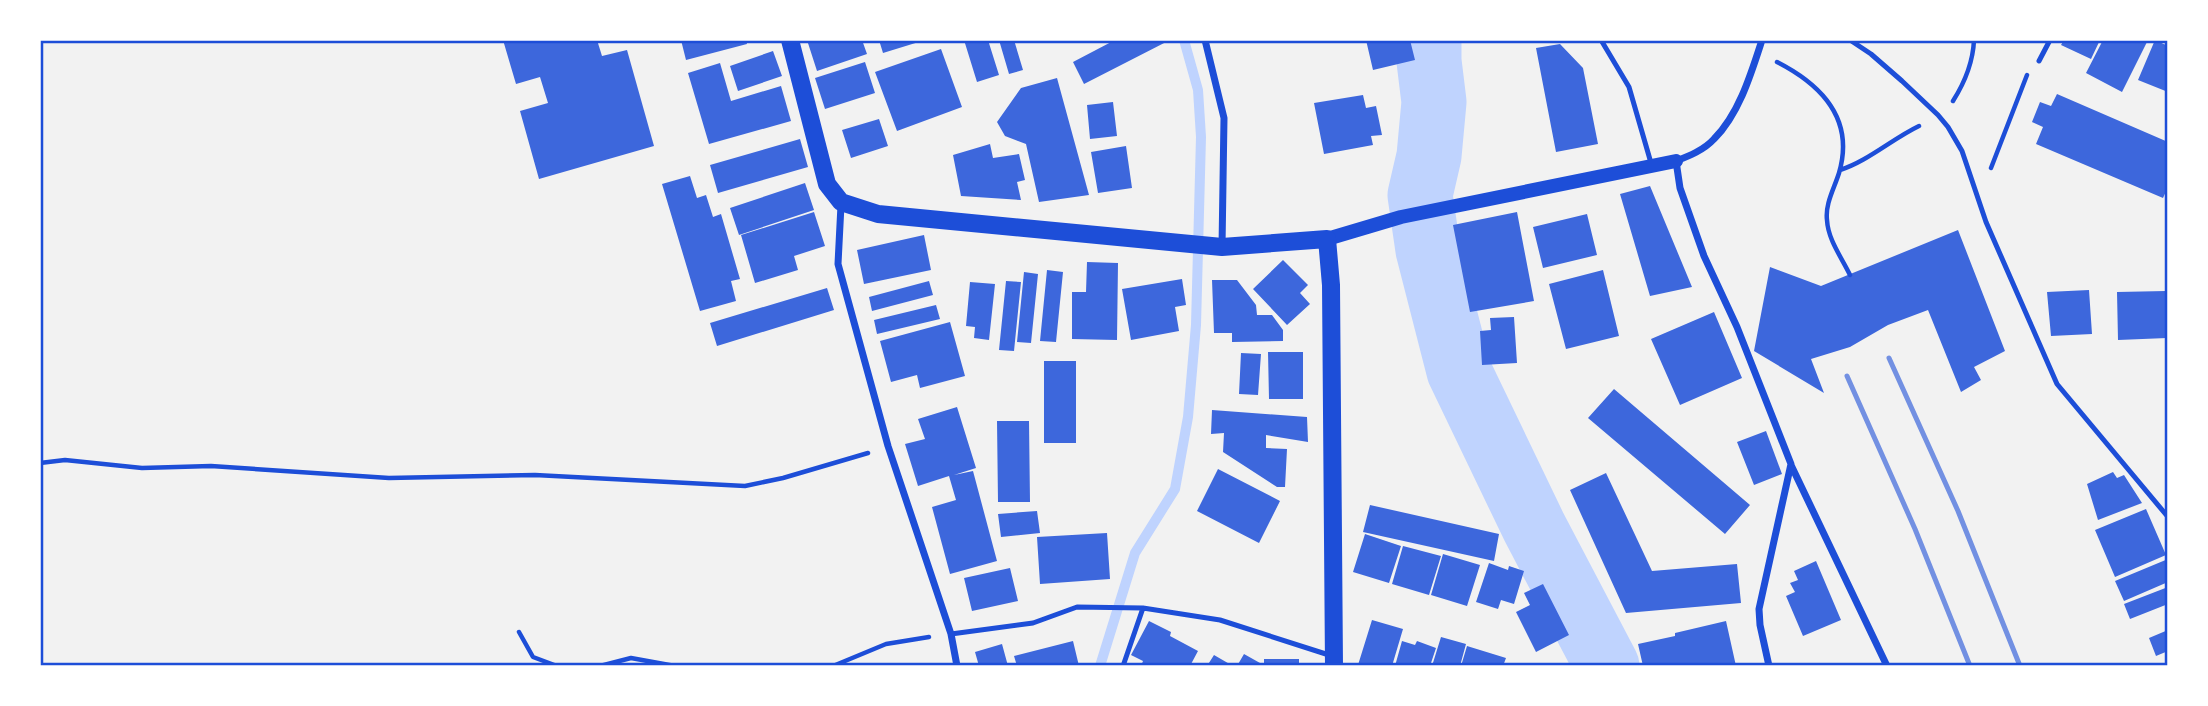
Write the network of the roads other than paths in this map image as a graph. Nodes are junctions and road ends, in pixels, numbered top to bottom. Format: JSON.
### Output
{"nodes":[{"id":1,"x":790,"y":40,"type":"edge"},
{"id":2,"x":1205,"y":40,"type":"edge"},
{"id":3,"x":1601,"y":40,"type":"edge"},
{"id":4,"x":1762,"y":40,"type":"edge"},
{"id":5,"x":1850,"y":40,"type":"edge"},
{"id":6,"x":2050,"y":40,"type":"edge"},
{"id":7,"x":2039,"y":61,"type":"road end"},
{"id":8,"x":1676,"y":162,"type":"junction"},
{"id":9,"x":1652,"y":166,"type":"junction"},
{"id":10,"x":841,"y":202,"type":"junction"},
{"id":11,"x":1327,"y":239,"type":"junction"},
{"id":12,"x":1216,"y":247,"type":"junction"},
{"id":13,"x":1791,"y":464,"type":"junction"},
{"id":14,"x":2168,"y":517,"type":"edge"},
{"id":15,"x":1143,"y":608,"type":"junction"},
{"id":16,"x":951,"y":634,"type":"junction"},
{"id":17,"x":1335,"y":663,"type":"edge"},
{"id":18,"x":957,"y":666,"type":"edge"},
{"id":19,"x":1123,"y":666,"type":"edge"},
{"id":20,"x":1769,"y":666,"type":"edge"},
{"id":21,"x":1887,"y":666,"type":"edge"}],
"edges":[{"from":1,"to":10,"type":"main road"},
{"from":2,"to":12,"type":"street"},
{"from":3,"to":9,"type":"lane"},
{"from":4,"to":8,"type":"street"},
{"from":5,"to":14,"type":"lane"},
{"from":6,"to":7,"type":"lane"},
{"from":8,"to":9,"type":"main road"},
{"from":8,"to":13,"type":"street"},
{"from":9,"to":11,"type":"main road"},
{"from":10,"to":12,"type":"main road"},
{"from":10,"to":16,"type":"street"},
{"from":11,"to":12,"type":"main road"},
{"from":11,"to":17,"type":"main road"},
{"from":13,"to":20,"type":"street"},
{"from":13,"to":21,"type":"street"},
{"from":15,"to":16,"type":"lane"},
{"from":15,"to":17,"type":"lane"},
{"from":15,"to":19,"type":"lane"},
{"from":16,"to":18,"type":"street"}]}
